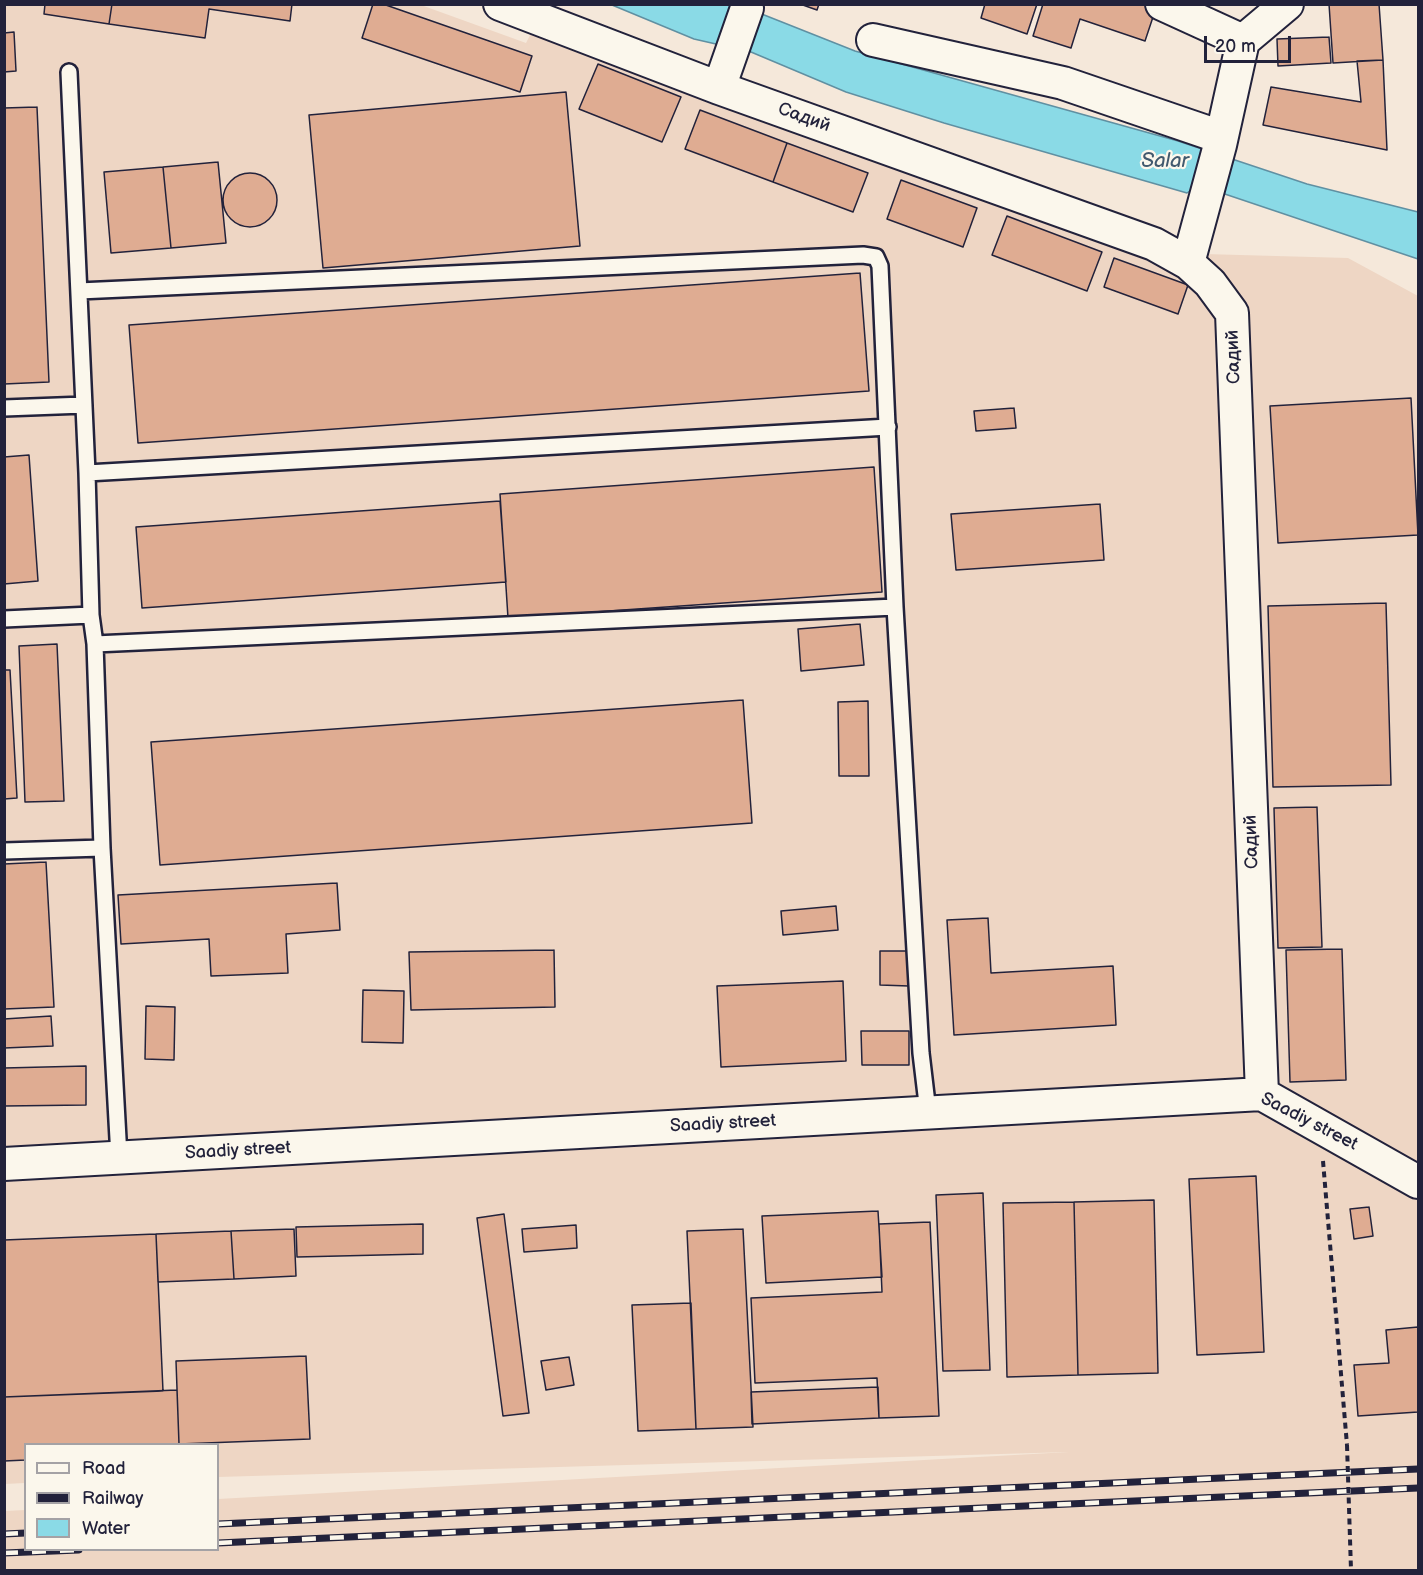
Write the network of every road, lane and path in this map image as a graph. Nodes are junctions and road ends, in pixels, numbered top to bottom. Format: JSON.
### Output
{"nodes":[{"id":1,"x":501,"y":4,"type":"edge"},
{"id":2,"x":1162,"y":4,"type":"edge"},
{"id":3,"x":1287,"y":4,"type":"edge"},
{"id":4,"x":747,"y":8,"type":"dead end"},
{"id":5,"x":873,"y":40,"type":"dead end"},
{"id":6,"x":1242,"y":41,"type":"junction"},
{"id":7,"x":69,"y":72,"type":"dead end"},
{"id":8,"x":719,"y":88,"type":"junction"},
{"id":9,"x":1220,"y":141,"type":"junction"},
{"id":10,"x":1188,"y":263,"type":"junction"},
{"id":11,"x":79,"y":291,"type":"junction"},
{"id":12,"x":84,"y":405,"type":"junction"},
{"id":13,"x":4,"y":408,"type":"edge"},
{"id":14,"x":888,"y":427,"type":"junction"},
{"id":15,"x":87,"y":473,"type":"junction"},
{"id":16,"x":895,"y":608,"type":"junction"},
{"id":17,"x":91,"y":615,"type":"junction"},
{"id":18,"x":4,"y":619,"type":"edge"},
{"id":19,"x":95,"y":644,"type":"junction"},
{"id":20,"x":102,"y":848,"type":"junction"},
{"id":21,"x":4,"y":850,"type":"edge"},
{"id":22,"x":1262,"y":1094,"type":"junction"},
{"id":23,"x":928,"y":1112,"type":"junction"},
{"id":24,"x":1320,"y":1124,"type":"junction"},
{"id":25,"x":119,"y":1157,"type":"junction"},
{"id":26,"x":4,"y":1164,"type":"edge"},
{"id":27,"x":1419,"y":1182,"type":"edge"},
{"id":28,"x":1351,"y":1570,"type":"edge"}],
"edges":[{"from":1,"to":8,"type":"street","name":"Садий"},
{"from":2,"to":6,"type":"street"},
{"from":3,"to":6,"type":"street"},
{"from":4,"to":8,"type":"street"},
{"from":5,"to":9,"type":"street"},
{"from":6,"to":9,"type":"street"},
{"from":7,"to":11,"type":"lane"},
{"from":8,"to":10,"type":"street","name":"Садий"},
{"from":9,"to":10,"type":"street"},
{"from":10,"to":22,"type":"street","name":"Садий"},
{"from":11,"to":12,"type":"lane"},
{"from":11,"to":14,"type":"lane"},
{"from":12,"to":13,"type":"lane"},
{"from":12,"to":15,"type":"lane"},
{"from":14,"to":15,"type":"lane"},
{"from":14,"to":16,"type":"lane"},
{"from":15,"to":17,"type":"lane"},
{"from":16,"to":19,"type":"lane"},
{"from":16,"to":23,"type":"lane"},
{"from":17,"to":18,"type":"lane"},
{"from":17,"to":19,"type":"lane"},
{"from":19,"to":20,"type":"lane"},
{"from":20,"to":21,"type":"lane"},
{"from":20,"to":25,"type":"lane"},
{"from":22,"to":23,"type":"street","name":"Saadiy street"},
{"from":22,"to":24,"type":"street","name":"Saadiy street"},
{"from":23,"to":25,"type":"street","name":"Saadiy street"},
{"from":24,"to":27,"type":"street","name":"Saadiy street"},
{"from":24,"to":28,"type":"path","bridge":true},
{"from":25,"to":26,"type":"street","name":"Saadiy street"}]}
